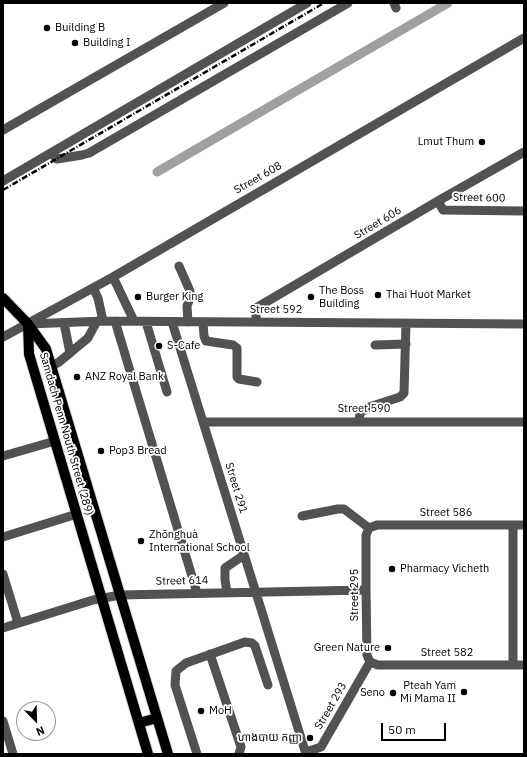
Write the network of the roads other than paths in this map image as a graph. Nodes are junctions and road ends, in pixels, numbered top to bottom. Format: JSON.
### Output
{"nodes":[{"id":1,"x":224,"y":3,"type":"edge"},
{"id":2,"x":307,"y":3,"type":"edge"},
{"id":3,"x":348,"y":3,"type":"edge"},
{"id":4,"x":524,"y":38,"type":"edge"},
{"id":5,"x":3,"y":130,"type":"edge"},
{"id":6,"x":524,"y":152,"type":"edge"},
{"id":7,"x":51,"y":153,"type":"junction"},
{"id":8,"x":3,"y":181,"type":"edge"},
{"id":9,"x":438,"y":201,"type":"junction"},
{"id":10,"x":524,"y":211,"type":"edge"},
{"id":11,"x":179,"y":266,"type":"dead end"},
{"id":12,"x":113,"y":277,"type":"junction"},
{"id":13,"x":93,"y":288,"type":"junction"},
{"id":14,"x":3,"y":298,"type":"edge"},
{"id":15,"x":100,"y":321,"type":"junction"},
{"id":16,"x":115,"y":321,"type":"junction"},
{"id":17,"x":134,"y":321,"type":"junction"},
{"id":18,"x":146,"y":322,"type":"junction"},
{"id":19,"x":172,"y":322,"type":"junction"},
{"id":20,"x":188,"y":322,"type":"junction"},
{"id":21,"x":203,"y":322,"type":"junction"},
{"id":22,"x":256,"y":322,"type":"junction"},
{"id":23,"x":64,"y":323,"type":"junction"},
{"id":24,"x":406,"y":323,"type":"junction"},
{"id":25,"x":28,"y":324,"type":"junction"},
{"id":26,"x":524,"y":324,"type":"edge"},
{"id":27,"x":3,"y":337,"type":"edge"},
{"id":28,"x":406,"y":344,"type":"junction"},
{"id":29,"x":375,"y":345,"type":"dead end"},
{"id":30,"x":70,"y":353,"type":"junction"},
{"id":31,"x":52,"y":366,"type":"junction"},
{"id":32,"x":257,"y":382,"type":"dead end"},
{"id":33,"x":167,"y":392,"type":"dead end"},
{"id":34,"x":359,"y":421,"type":"junction"},
{"id":35,"x":203,"y":422,"type":"junction"},
{"id":36,"x":524,"y":422,"type":"edge"},
{"id":37,"x":55,"y":440,"type":"junction"},
{"id":38,"x":3,"y":456,"type":"edge"},
{"id":39,"x":77,"y":514,"type":"junction"},
{"id":40,"x":302,"y":516,"type":"dead end"},
{"id":41,"x":513,"y":525,"type":"junction"},
{"id":42,"x":524,"y":525,"type":"edge"},
{"id":43,"x":369,"y":528,"type":"junction"},
{"id":44,"x":3,"y":536,"type":"edge"},
{"id":45,"x":244,"y":554,"type":"junction"},
{"id":46,"x":3,"y":574,"type":"edge"},
{"id":47,"x":366,"y":590,"type":"junction"},
{"id":48,"x":227,"y":592,"type":"junction"},
{"id":49,"x":256,"y":592,"type":"junction"},
{"id":50,"x":197,"y":593,"type":"junction"},
{"id":51,"x":120,"y":595,"type":"junction"},
{"id":52,"x":101,"y":598,"type":"junction"},
{"id":53,"x":18,"y":623,"type":"junction"},
{"id":54,"x":3,"y":628,"type":"edge"},
{"id":55,"x":210,"y":654,"type":"junction"},
{"id":56,"x":370,"y":662,"type":"junction"},
{"id":57,"x":514,"y":664,"type":"junction"},
{"id":58,"x":524,"y":665,"type":"edge"},
{"id":59,"x":268,"y":685,"type":"dead end"},
{"id":60,"x":157,"y":718,"type":"junction"},
{"id":61,"x":3,"y":721,"type":"edge"},
{"id":62,"x":139,"y":723,"type":"junction"},
{"id":63,"x":5,"y":733,"type":"edge"},
{"id":64,"x":322,"y":751,"type":"edge"},
{"id":65,"x":306,"y":753,"type":"edge"},
{"id":66,"x":13,"y":754,"type":"edge"},
{"id":67,"x":148,"y":754,"type":"edge"},
{"id":68,"x":168,"y":754,"type":"edge"},
{"id":69,"x":197,"y":754,"type":"edge"},
{"id":70,"x":240,"y":754,"type":"edge"}],
"edges":[{"from":1,"to":5,"type":"street"},
{"from":2,"to":7,"type":"street"},
{"from":3,"to":7,"type":"street"},
{"from":4,"to":12,"type":"street","name":"Street 608"},
{"from":6,"to":9,"type":"street","name":"Street 606"},
{"from":7,"to":8,"type":"street"},
{"from":9,"to":10,"type":"street","name":"Street 600"},
{"from":9,"to":22,"type":"street","name":"Street 606"},
{"from":11,"to":20,"type":"street"},
{"from":12,"to":13,"type":"street","name":"Street 608"},
{"from":12,"to":17,"type":"street"},
{"from":13,"to":15,"type":"street"},
{"from":13,"to":25,"type":"street","name":"Street 608"},
{"from":14,"to":25,"type":"main road"},
{"from":15,"to":16,"type":"street","name":"Street 592"},
{"from":15,"to":23,"type":"street","name":"Street 592"},
{"from":15,"to":30,"type":"street"},
{"from":16,"to":17,"type":"street","name":"Street 592"},
{"from":16,"to":50,"type":"street"},
{"from":17,"to":18,"type":"street","name":"Street 592"},
{"from":18,"to":19,"type":"street","name":"Street 592"},
{"from":18,"to":33,"type":"street"},
{"from":19,"to":20,"type":"street","name":"Street 592"},
{"from":19,"to":35,"type":"street","name":"Street 291"},
{"from":20,"to":21,"type":"street","name":"Street 592"},
{"from":21,"to":22,"type":"street","name":"Street 592"},
{"from":21,"to":32,"type":"street"},
{"from":22,"to":24,"type":"street","name":"Street 592"},
{"from":23,"to":25,"type":"street","name":"Street 592"},
{"from":23,"to":30,"type":"street"},
{"from":24,"to":26,"type":"street","name":"Street 592"},
{"from":24,"to":28,"type":"street"},
{"from":25,"to":27,"type":"street","name":"Street 608"},
{"from":25,"to":31,"type":"main road","name":"Samdach Penn Nouth Street (289)"},
{"from":25,"to":37,"type":"main road","name":"Samdach Penn Nouth Street (289)"},
{"from":28,"to":29,"type":"street"},
{"from":28,"to":34,"type":"street"},
{"from":30,"to":31,"type":"street"},
{"from":31,"to":51,"type":"main road","name":"Samdach Penn Nouth Street (289)"},
{"from":34,"to":35,"type":"street","name":"Street 590"},
{"from":34,"to":36,"type":"street","name":"Street 590"},
{"from":35,"to":45,"type":"street","name":"Street 291"},
{"from":37,"to":38,"type":"street"},
{"from":37,"to":39,"type":"main road","name":"Samdach Penn Nouth Street (289)"},
{"from":39,"to":44,"type":"street"},
{"from":39,"to":52,"type":"main road","name":"Samdach Penn Nouth Street (289)"},
{"from":40,"to":43,"type":"street"},
{"from":41,"to":42,"type":"street","name":"Street 586"},
{"from":41,"to":43,"type":"street","name":"Street 586"},
{"from":41,"to":57,"type":"street"},
{"from":43,"to":47,"type":"street","name":"Street 295"},
{"from":45,"to":48,"type":"street"},
{"from":45,"to":49,"type":"street","name":"Street 291"},
{"from":46,"to":53,"type":"street"},
{"from":47,"to":49,"type":"street","name":"Street 614"},
{"from":47,"to":56,"type":"street","name":"Street 295"},
{"from":48,"to":49,"type":"street","name":"Street 614"},
{"from":48,"to":50,"type":"street","name":"Street 614"},
{"from":49,"to":65,"type":"street","name":"Street 291"},
{"from":50,"to":51,"type":"street","name":"Street 614"},
{"from":51,"to":52,"type":"street","name":"Street 614"},
{"from":51,"to":60,"type":"main road","name":"Samdach Penn Nouth Street (289)"},
{"from":52,"to":53,"type":"street","name":"Street 614"},
{"from":52,"to":62,"type":"main road","name":"Samdach Penn Nouth Street (289)"},
{"from":53,"to":54,"type":"street","name":"Street 614"},
{"from":55,"to":59,"type":"street"},
{"from":55,"to":69,"type":"street"},
{"from":55,"to":70,"type":"street"},
{"from":56,"to":57,"type":"street","name":"Street 582"},
{"from":56,"to":64,"type":"street","name":"Street 293"},
{"from":57,"to":58,"type":"street","name":"Street 582"},
{"from":60,"to":62,"type":"main road"},
{"from":60,"to":68,"type":"main road","name":"Samdach Penn Nouth Street (289)"},
{"from":61,"to":63,"type":"street"},
{"from":62,"to":67,"type":"main road","name":"Samdach Penn Nouth Street (289)"},
{"from":63,"to":66,"type":"street"},
{"from":64,"to":65,"type":"street","name":"Street 293"}]}
